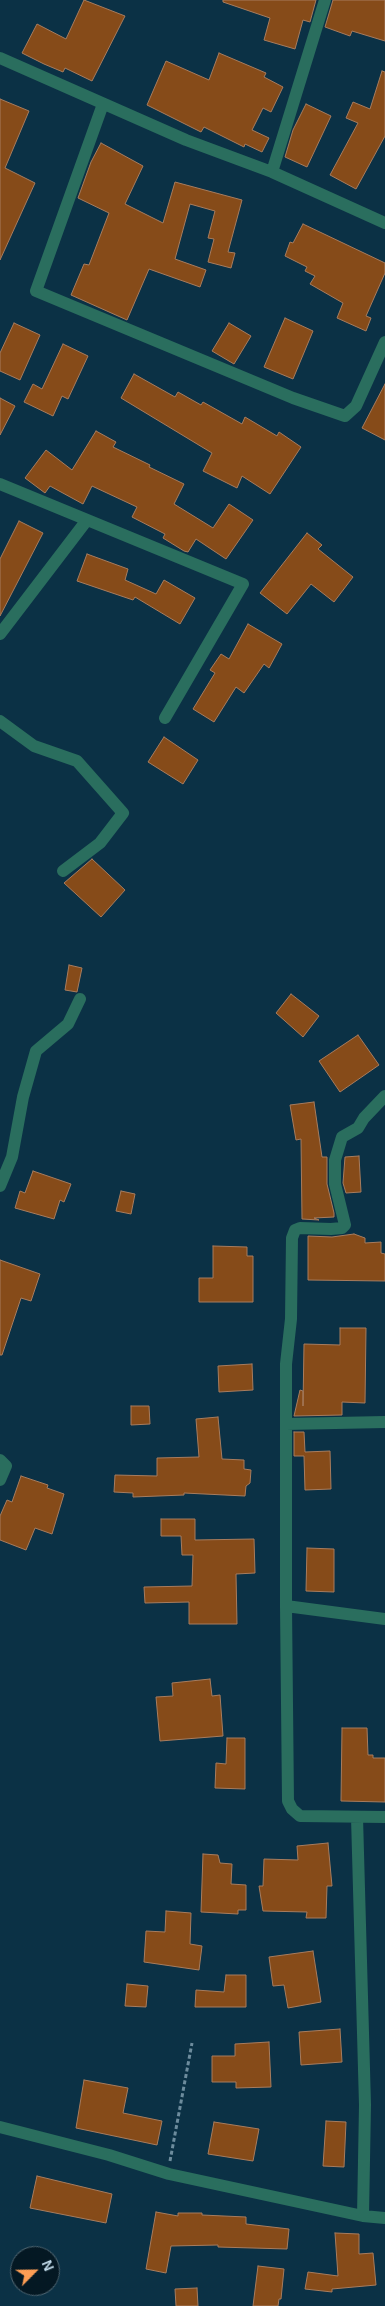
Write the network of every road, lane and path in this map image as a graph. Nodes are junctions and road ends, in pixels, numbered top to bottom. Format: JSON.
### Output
{"nodes":[{"id":1,"x":325,"y":0,"type":"edge"},
{"id":2,"x":0,"y":58,"type":"edge"},
{"id":3,"x":103,"y":104,"type":"junction"},
{"id":4,"x":272,"y":172,"type":"junction"},
{"id":5,"x":385,"y":223,"type":"edge"},
{"id":6,"x":385,"y":342,"type":"edge"},
{"id":7,"x":0,"y":484,"type":"edge"},
{"id":8,"x":87,"y":520,"type":"junction"},
{"id":9,"x":0,"y":634,"type":"edge"},
{"id":10,"x":165,"y":718,"type":"dead end"},
{"id":11,"x":0,"y":722,"type":"edge"},
{"id":12,"x":63,"y":872,"type":"dead end"},
{"id":13,"x":80,"y":999,"type":"dead end"},
{"id":14,"x":385,"y":1096,"type":"edge"},
{"id":15,"x":0,"y":1186,"type":"edge"},
{"id":16,"x":385,"y":1422,"type":"edge"},
{"id":17,"x":286,"y":1424,"type":"junction"},
{"id":18,"x":0,"y":1460,"type":"edge"},
{"id":19,"x":0,"y":1480,"type":"edge"},
{"id":20,"x":286,"y":1606,"type":"junction"},
{"id":21,"x":385,"y":1619,"type":"edge"},
{"id":22,"x":385,"y":1816,"type":"edge"},
{"id":23,"x":356,"y":1817,"type":"junction"},
{"id":24,"x":192,"y":2043,"type":"dead end"},
{"id":25,"x":0,"y":2127,"type":"edge"},
{"id":26,"x":168,"y":2174,"type":"junction"},
{"id":27,"x":363,"y":2216,"type":"junction"},
{"id":28,"x":385,"y":2218,"type":"edge"}],
"edges":[{"from":1,"to":4,"type":"street"},
{"from":2,"to":3,"type":"street"},
{"from":3,"to":4,"type":"street"},
{"from":3,"to":6,"type":"street"},
{"from":4,"to":5,"type":"street"},
{"from":7,"to":8,"type":"street"},
{"from":8,"to":9,"type":"street"},
{"from":8,"to":10,"type":"street"},
{"from":11,"to":12,"type":"street"},
{"from":13,"to":15,"type":"street"},
{"from":14,"to":17,"type":"street"},
{"from":16,"to":17,"type":"street"},
{"from":17,"to":20,"type":"street"},
{"from":18,"to":19,"type":"street"},
{"from":20,"to":21,"type":"street"},
{"from":20,"to":23,"type":"street"},
{"from":22,"to":23,"type":"street"},
{"from":23,"to":27,"type":"street"},
{"from":24,"to":26,"type":"path"},
{"from":25,"to":26,"type":"street"},
{"from":26,"to":27,"type":"street"},
{"from":27,"to":28,"type":"street"}]}
